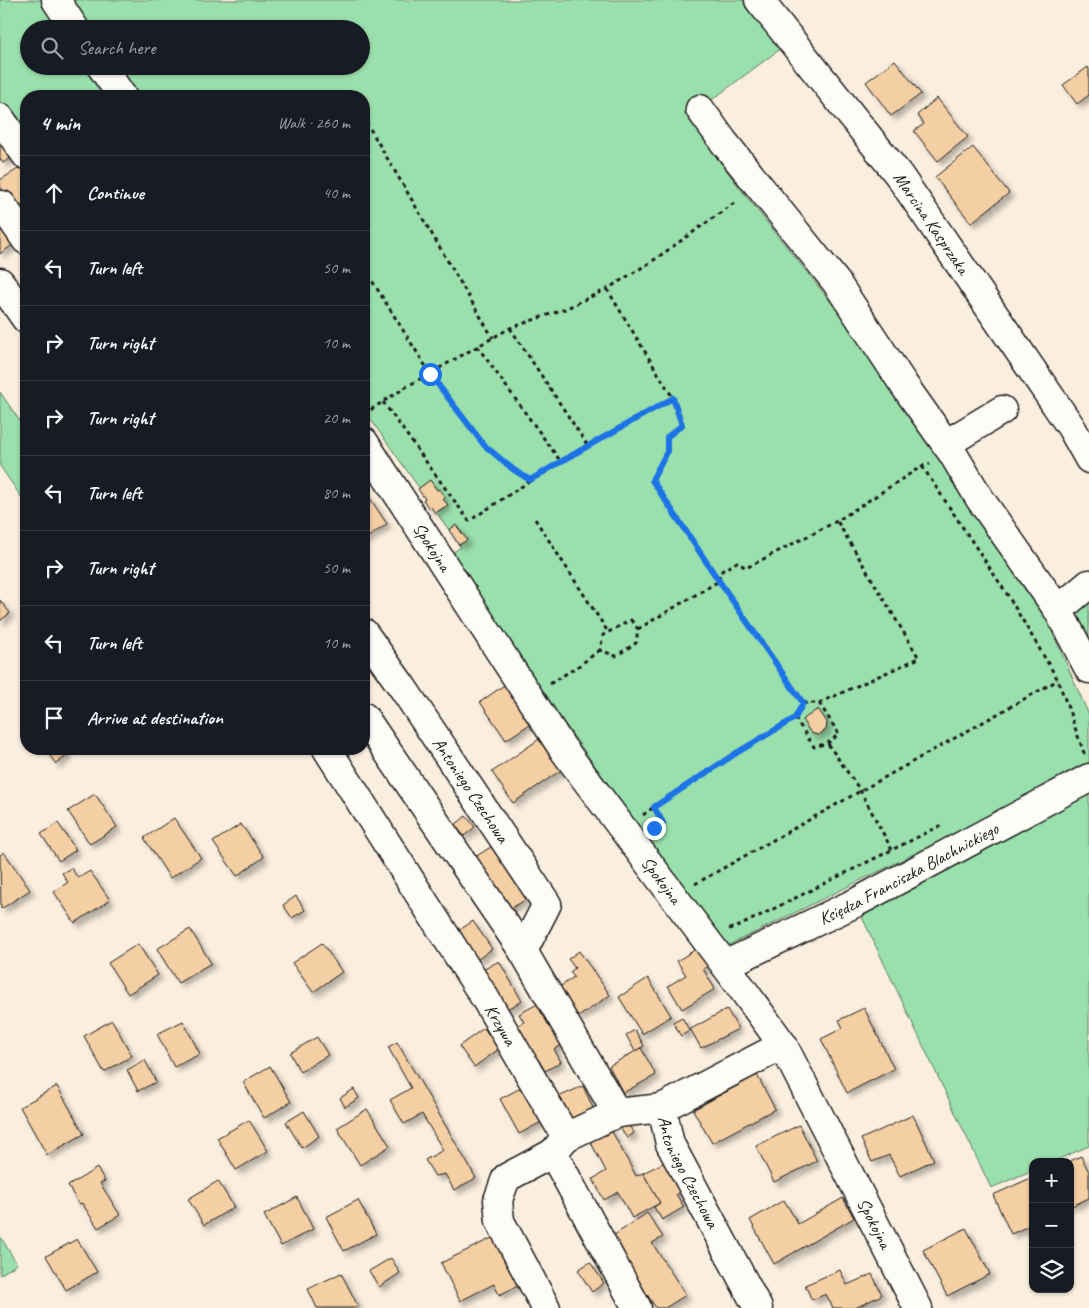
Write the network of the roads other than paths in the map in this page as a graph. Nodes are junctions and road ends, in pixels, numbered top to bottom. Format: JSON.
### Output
{"nodes":[{"id":1,"x":56,"y":0,"type":"edge"},
{"id":2,"x":759,"y":0,"type":"edge"},
{"id":3,"x":69,"y":20,"type":"edge"},
{"id":4,"x":107,"y":75,"type":"edge"},
{"id":5,"x":118,"y":90,"type":"edge"},
{"id":6,"x":700,"y":109,"type":"dead end"},
{"id":7,"x":0,"y":118,"type":"edge"},
{"id":8,"x":20,"y":146,"type":"edge"},
{"id":9,"x":2,"y":205,"type":"dead end"},
{"id":10,"x":20,"y":231,"type":"edge"},
{"id":11,"x":0,"y":282,"type":"edge"},
{"id":12,"x":20,"y":311,"type":"edge"},
{"id":13,"x":1002,"y":410,"type":"dead end"},
{"id":14,"x":949,"y":449,"type":"junction"},
{"id":15,"x":370,"y":451,"type":"edge"},
{"id":16,"x":1089,"y":459,"type":"edge"},
{"id":17,"x":1089,"y":584,"type":"edge"},
{"id":18,"x":1058,"y":610,"type":"junction"},
{"id":19,"x":370,"y":641,"type":"edge"},
{"id":20,"x":1089,"y":669,"type":"edge"},
{"id":21,"x":370,"y":726,"type":"edge"},
{"id":22,"x":330,"y":755,"type":"edge"},
{"id":23,"x":1082,"y":767,"type":"edge"},
{"id":24,"x":523,"y":951,"type":"junction"},
{"id":25,"x":725,"y":965,"type":"junction"},
{"id":26,"x":783,"y":1044,"type":"junction"},
{"id":27,"x":662,"y":1108,"type":"junction"},
{"id":28,"x":617,"y":1113,"type":"junction"},
{"id":29,"x":560,"y":1145,"type":"junction"},
{"id":30,"x":546,"y":1308,"type":"edge"},
{"id":31,"x":637,"y":1308,"type":"edge"},
{"id":32,"x":758,"y":1308,"type":"edge"},
{"id":33,"x":918,"y":1308,"type":"edge"}],
"edges":[{"from":1,"to":3,"type":"street"},
{"from":2,"to":16,"type":"street","name":"Marcina Kasprzaka"},
{"from":4,"to":5,"type":"street"},
{"from":6,"to":14,"type":"street"},
{"from":7,"to":8,"type":"street"},
{"from":9,"to":10,"type":"street"},
{"from":11,"to":12,"type":"street"},
{"from":13,"to":14,"type":"street"},
{"from":14,"to":18,"type":"street"},
{"from":15,"to":25,"type":"street","name":"Spokojna"},
{"from":17,"to":18,"type":"street"},
{"from":18,"to":20,"type":"street"},
{"from":19,"to":24,"type":"street","name":"Antoniego Czechowa"},
{"from":21,"to":24,"type":"street"},
{"from":22,"to":29,"type":"street","name":"Krzywa"},
{"from":23,"to":25,"type":"street","name":"Księdza Franciszka Blachnickiego"},
{"from":24,"to":28,"type":"street"},
{"from":25,"to":26,"type":"street","name":"Spokojna"},
{"from":26,"to":27,"type":"street"},
{"from":26,"to":33,"type":"street","name":"Spokojna"},
{"from":27,"to":28,"type":"street","name":"Antoniego Czechowa"},
{"from":27,"to":32,"type":"street","name":"Antoniego Czechowa"},
{"from":28,"to":29,"type":"street","name":"Antoniego Czechowa"},
{"from":29,"to":30,"type":"street","name":"Antoniego Czechowa"},
{"from":29,"to":31,"type":"street","name":"Krzywa"}]}
